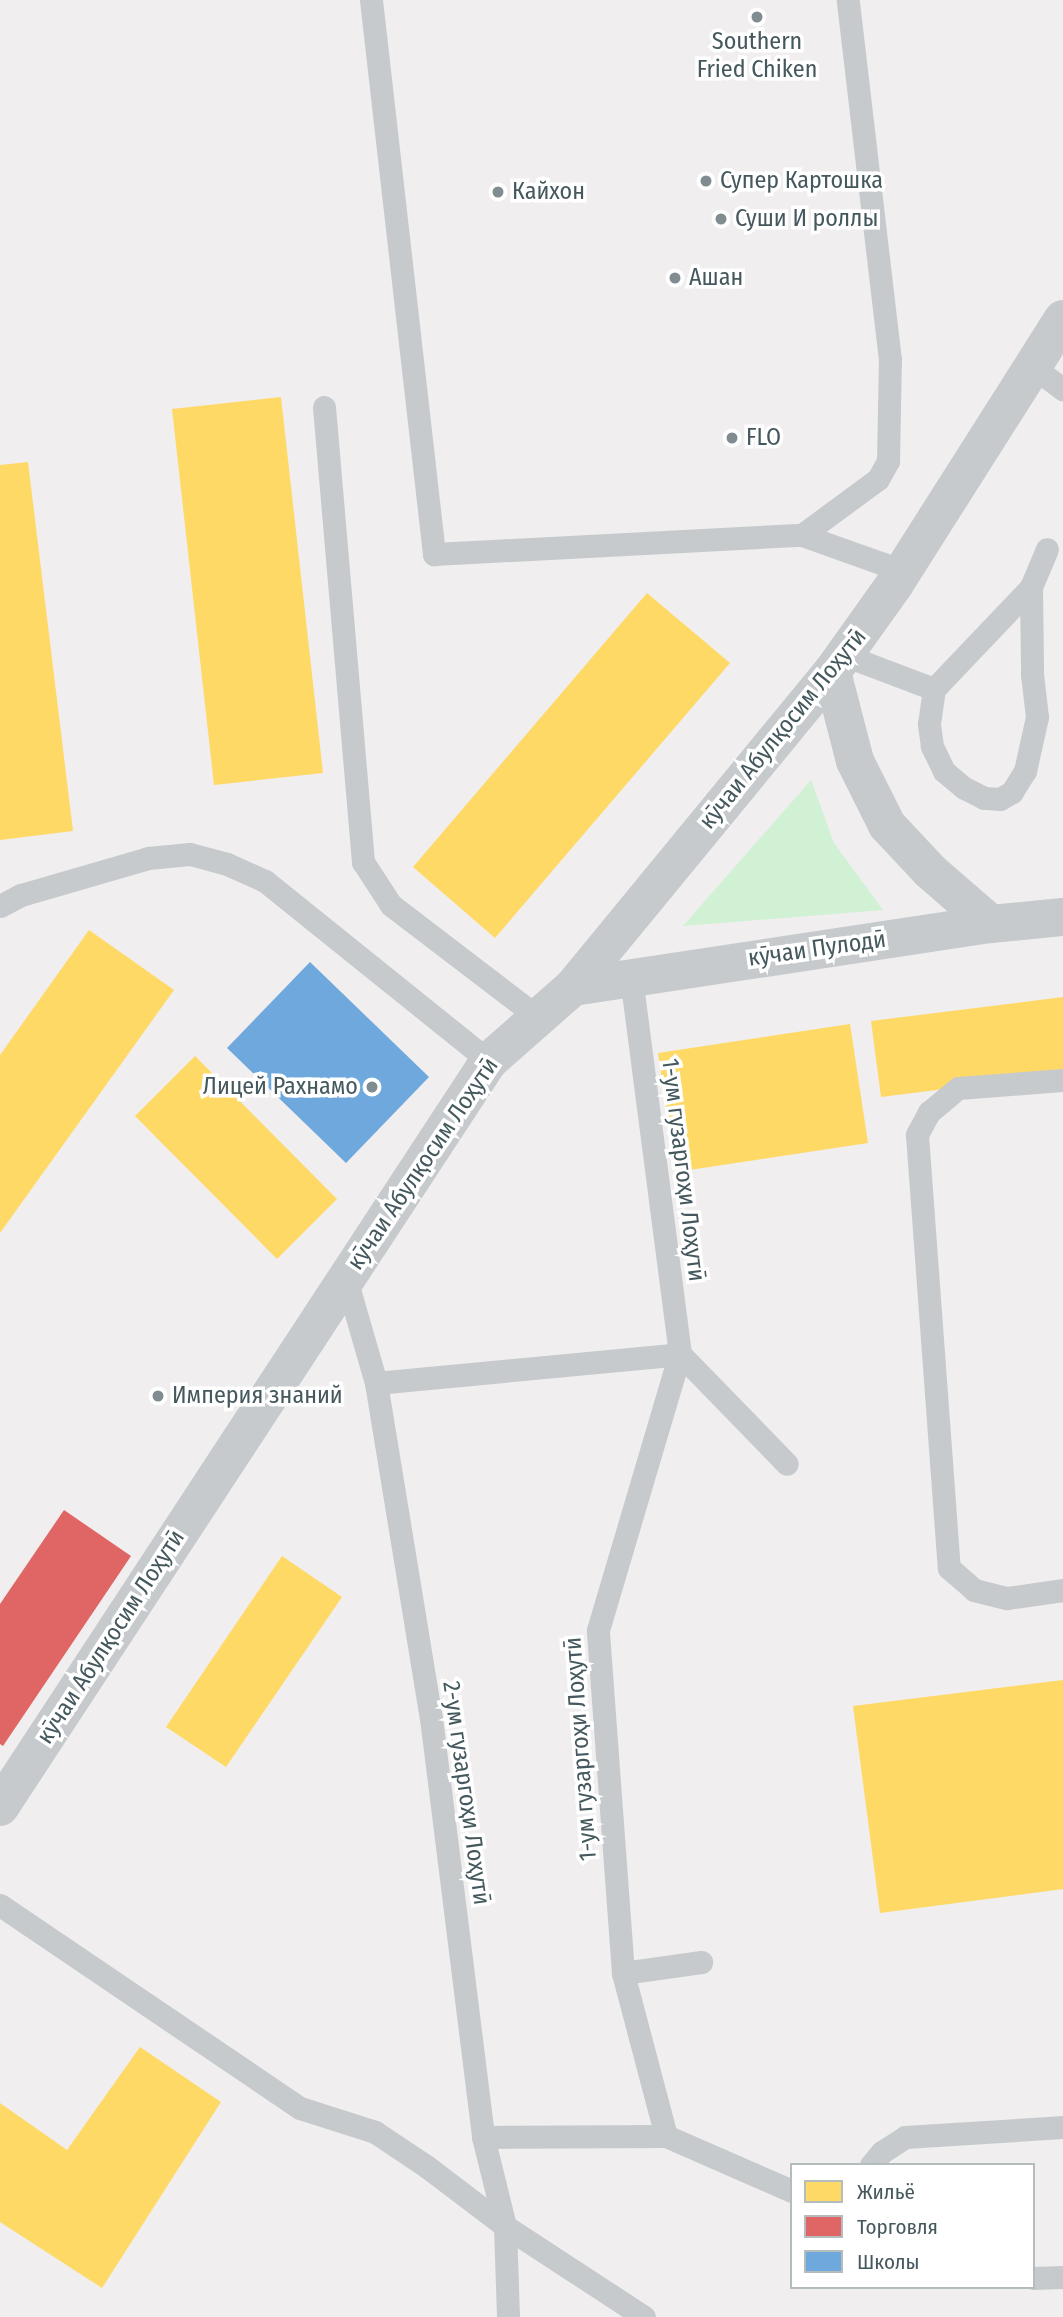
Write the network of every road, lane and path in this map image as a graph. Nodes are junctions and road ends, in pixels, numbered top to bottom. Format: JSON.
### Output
{"nodes":[{"id":1,"x":371,"y":0,"type":"edge"},
{"id":2,"x":848,"y":0,"type":"edge"},
{"id":3,"x":1063,"y":319,"type":"edge"},
{"id":4,"x":1032,"y":366,"type":"junction"},
{"id":5,"x":1063,"y":388,"type":"edge"},
{"id":6,"x":324,"y":407,"type":"dead end"},
{"id":7,"x":802,"y":535,"type":"junction"},
{"id":8,"x":1047,"y":549,"type":"dead end"},
{"id":9,"x":903,"y":571,"type":"junction"},
{"id":10,"x":1031,"y":587,"type":"junction"},
{"id":11,"x":838,"y":664,"type":"junction"},
{"id":12,"x":934,"y":689,"type":"junction"},
{"id":13,"x":0,"y":906,"type":"edge"},
{"id":14,"x":1063,"y":917,"type":"edge"},
{"id":15,"x":991,"y":924,"type":"junction"},
{"id":16,"x":631,"y":976,"type":"junction"},
{"id":17,"x":573,"y":987,"type":"junction"},
{"id":18,"x":536,"y":1016,"type":"junction"},
{"id":19,"x":489,"y":1061,"type":"junction"},
{"id":20,"x":1063,"y":1080,"type":"edge"},
{"id":21,"x":346,"y":1279,"type":"junction"},
{"id":22,"x":680,"y":1354,"type":"junction"},
{"id":23,"x":376,"y":1383,"type":"junction"},
{"id":24,"x":787,"y":1464,"type":"dead end"},
{"id":25,"x":1063,"y":1590,"type":"edge"},
{"id":26,"x":0,"y":1807,"type":"edge"},
{"id":27,"x":0,"y":1905,"type":"edge"},
{"id":28,"x":701,"y":1962,"type":"dead end"},
{"id":29,"x":624,"y":1973,"type":"junction"},
{"id":30,"x":1063,"y":2127,"type":"edge"},
{"id":31,"x":666,"y":2136,"type":"junction"},
{"id":32,"x":483,"y":2137,"type":"junction"},
{"id":33,"x":873,"y":2163,"type":"edge"},
{"id":34,"x":790,"y":2190,"type":"edge"},
{"id":35,"x":505,"y":2226,"type":"junction"},
{"id":36,"x":1063,"y":2277,"type":"edge"},
{"id":37,"x":1035,"y":2278,"type":"edge"},
{"id":38,"x":508,"y":2317,"type":"edge"},
{"id":39,"x":644,"y":2317,"type":"edge"}],
"edges":[{"from":1,"to":7,"type":"lane"},
{"from":2,"to":7,"type":"lane"},
{"from":3,"to":4,"type":"street","name":"кӯчаи Абулқосим Лоҳутӣ"},
{"from":4,"to":5,"type":"lane"},
{"from":4,"to":9,"type":"street","name":"кӯчаи Абулқосим Лоҳутӣ"},
{"from":6,"to":18,"type":"lane"},
{"from":7,"to":9,"type":"lane"},
{"from":8,"to":10,"type":"lane"},
{"from":9,"to":11,"type":"street","name":"кӯчаи Абулқосим Лоҳутӣ"},
{"from":10,"to":12,"type":"lane"},
{"from":10,"to":12,"type":"lane"},
{"from":11,"to":12,"type":"lane"},
{"from":11,"to":15,"type":"street"},
{"from":11,"to":17,"type":"street","name":"кӯчаи Абулқосим Лоҳутӣ"},
{"from":13,"to":19,"type":"lane"},
{"from":14,"to":15,"type":"street","name":"кӯчаи Пулодӣ"},
{"from":15,"to":16,"type":"street","name":"кӯчаи Пулодӣ"},
{"from":16,"to":17,"type":"street","name":"кӯчаи Пулодӣ"},
{"from":16,"to":22,"type":"lane","name":"1-ум гузаргоҳи Лоҳутӣ"},
{"from":17,"to":18,"type":"street","name":"кӯчаи Абулқосим Лоҳутӣ"},
{"from":18,"to":19,"type":"street","name":"кӯчаи Абулқосим Лоҳутӣ"},
{"from":19,"to":21,"type":"street","name":"кӯчаи Абулқосим Лоҳутӣ"},
{"from":20,"to":25,"type":"lane"},
{"from":21,"to":23,"type":"lane","name":"2-ум гузаргоҳи Лоҳутӣ"},
{"from":21,"to":26,"type":"street","name":"кӯчаи Абулқосим Лоҳутӣ"},
{"from":22,"to":23,"type":"lane"},
{"from":22,"to":24,"type":"lane"},
{"from":22,"to":29,"type":"lane","name":"1-ум гузаргоҳи Лоҳутӣ"},
{"from":23,"to":32,"type":"lane","name":"2-ум гузаргоҳи Лоҳутӣ"},
{"from":27,"to":35,"type":"lane"},
{"from":28,"to":29,"type":"lane"},
{"from":29,"to":31,"type":"lane","name":"1-ум гузаргоҳи Лоҳутӣ"},
{"from":30,"to":33,"type":"lane"},
{"from":31,"to":32,"type":"lane"},
{"from":31,"to":34,"type":"lane"},
{"from":32,"to":35,"type":"lane","name":"2-ум гузаргоҳи Лоҳутӣ"},
{"from":35,"to":38,"type":"lane","name":"2-ум гузаргоҳи Лоҳутӣ"},
{"from":35,"to":39,"type":"lane"},
{"from":36,"to":37,"type":"lane"}]}
